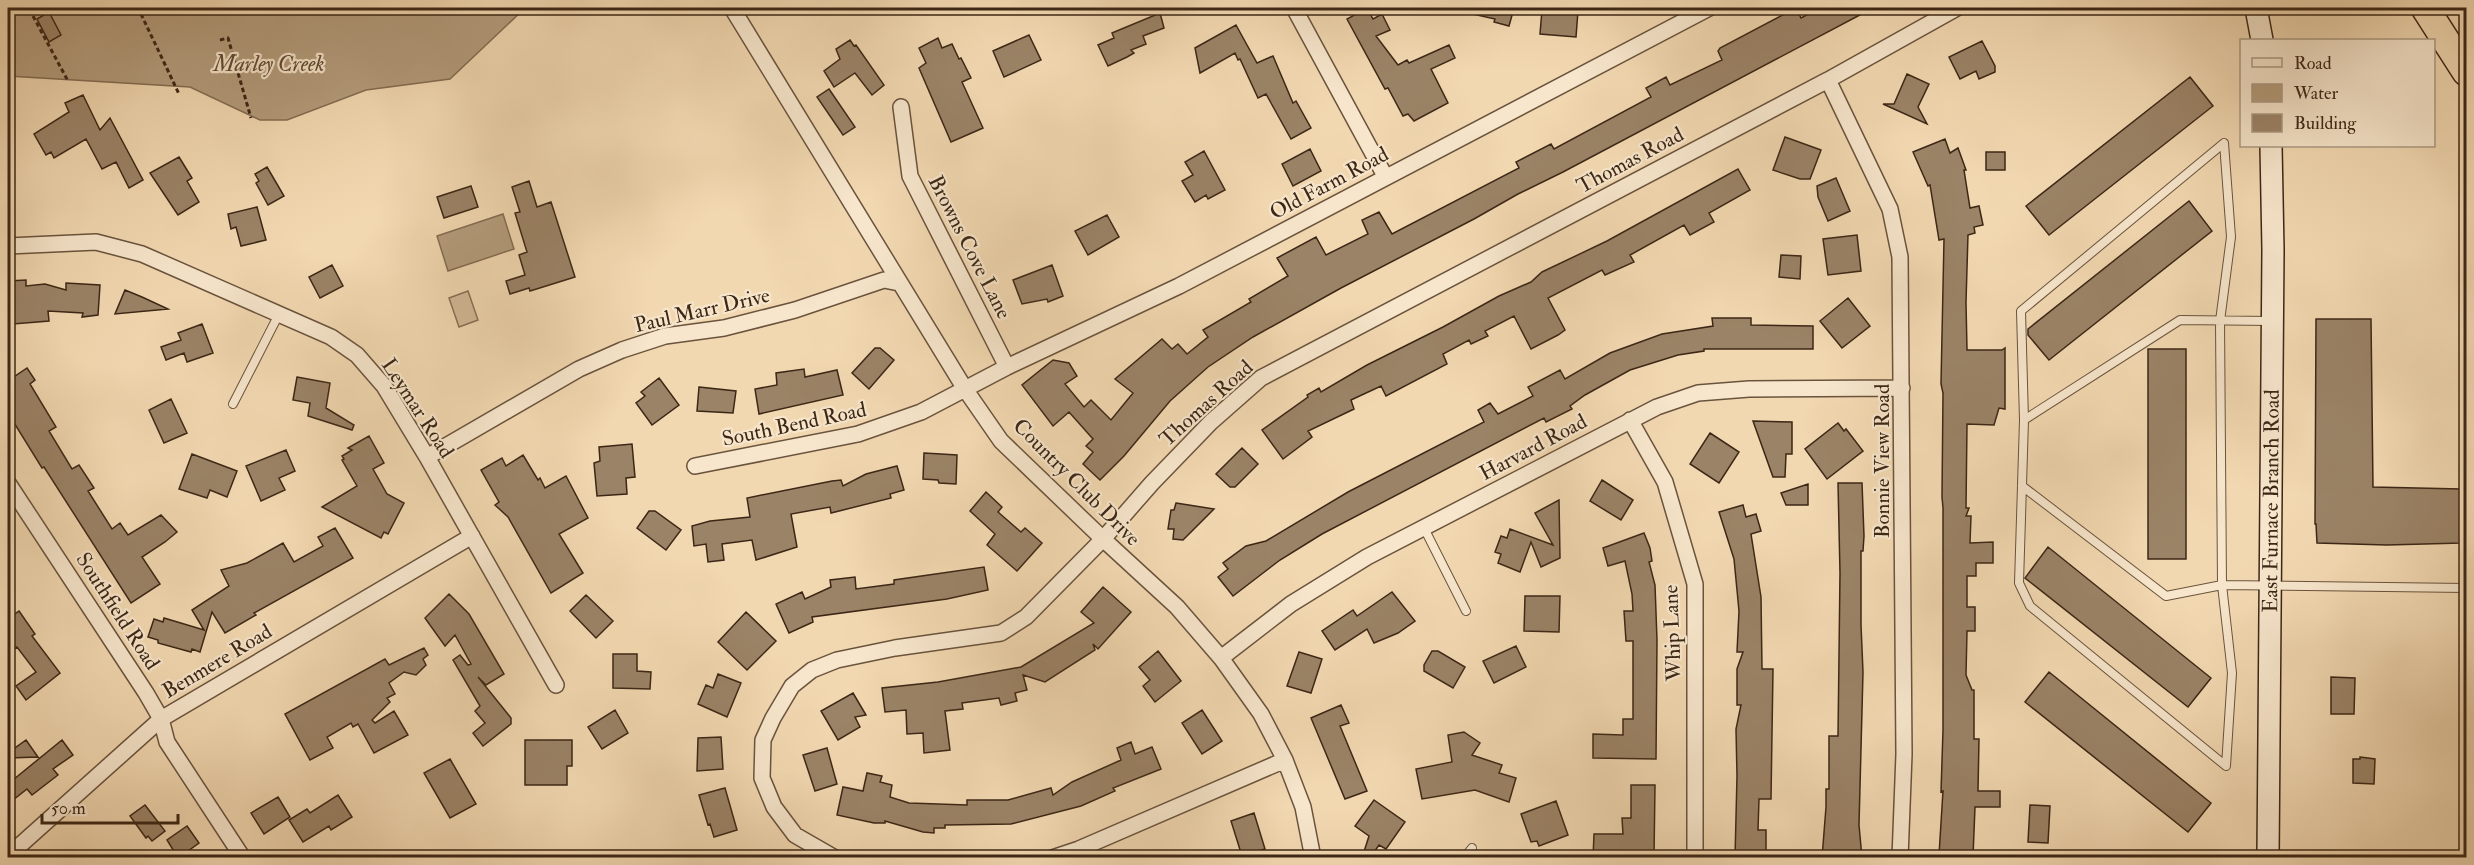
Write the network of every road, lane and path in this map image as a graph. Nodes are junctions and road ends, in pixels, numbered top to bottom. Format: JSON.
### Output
{"nodes":[{"id":1,"x":732,"y":8,"type":"edge"},
{"id":2,"x":1294,"y":8,"type":"edge"},
{"id":3,"x":1709,"y":8,"type":"edge"},
{"id":4,"x":1957,"y":8,"type":"edge"},
{"id":5,"x":2256,"y":8,"type":"edge"},
{"id":6,"x":2425,"y":8,"type":"edge"},
{"id":7,"x":141,"y":14,"type":"dead end"},
{"id":8,"x":33,"y":15,"type":"dead end"},
{"id":9,"x":2262,"y":39,"type":"edge"},
{"id":10,"x":220,"y":40,"type":"dead end"},
{"id":11,"x":2466,"y":72,"type":"edge"},
{"id":12,"x":1828,"y":80,"type":"junction"},
{"id":13,"x":68,"y":81,"type":"dead end"},
{"id":14,"x":179,"y":94,"type":"dead end"},
{"id":15,"x":901,"y":107,"type":"dead end"},
{"id":16,"x":251,"y":118,"type":"dead end"},
{"id":17,"x":2271,"y":147,"type":"edge"},
{"id":18,"x":1385,"y":176,"type":"junction"},
{"id":19,"x":8,"y":246,"type":"edge"},
{"id":20,"x":899,"y":283,"type":"junction"},
{"id":21,"x":279,"y":314,"type":"junction"},
{"id":22,"x":2220,"y":321,"type":"junction"},
{"id":23,"x":2272,"y":321,"type":"junction"},
{"id":24,"x":1007,"y":367,"type":"junction"},
{"id":25,"x":1902,"y":388,"type":"junction"},
{"id":26,"x":965,"y":389,"type":"junction"},
{"id":27,"x":233,"y":404,"type":"dead end"},
{"id":28,"x":1629,"y":420,"type":"junction"},
{"id":29,"x":2024,"y":420,"type":"junction"},
{"id":30,"x":427,"y":457,"type":"junction"},
{"id":31,"x":695,"y":466,"type":"dead end"},
{"id":32,"x":8,"y":483,"type":"edge"},
{"id":33,"x":2022,"y":486,"type":"junction"},
{"id":34,"x":1424,"y":528,"type":"junction"},
{"id":35,"x":472,"y":536,"type":"junction"},
{"id":36,"x":1103,"y":539,"type":"junction"},
{"id":37,"x":2222,"y":585,"type":"junction"},
{"id":38,"x":2270,"y":586,"type":"junction"},
{"id":39,"x":2466,"y":588,"type":"edge"},
{"id":40,"x":1466,"y":611,"type":"dead end"},
{"id":41,"x":1221,"y":658,"type":"junction"},
{"id":42,"x":556,"y":685,"type":"dead end"},
{"id":43,"x":160,"y":719,"type":"junction"},
{"id":44,"x":1285,"y":760,"type":"junction"},
{"id":45,"x":1472,"y":848,"type":"dead end"},
{"id":46,"x":8,"y":856,"type":"edge"},
{"id":47,"x":243,"y":858,"type":"edge"},
{"id":48,"x":835,"y":858,"type":"edge"},
{"id":49,"x":1052,"y":858,"type":"edge"},
{"id":50,"x":1313,"y":858,"type":"edge"},
{"id":51,"x":1464,"y":858,"type":"edge"},
{"id":52,"x":1695,"y":858,"type":"edge"},
{"id":53,"x":1900,"y":858,"type":"edge"},
{"id":54,"x":2268,"y":858,"type":"edge"}],
"edges":[{"from":1,"to":20,"type":"street","name":"Country Club Drive"},
{"from":2,"to":18,"type":"street"},
{"from":3,"to":18,"type":"street","name":"Old Farm Road"},
{"from":4,"to":12,"type":"street","name":"Thomas Road"},
{"from":5,"to":9,"type":"main road"},
{"from":6,"to":11,"type":"highway"},
{"from":7,"to":14,"type":"path"},
{"from":8,"to":13,"type":"path"},
{"from":10,"to":16,"type":"path"},
{"from":12,"to":25,"type":"street","name":"Bonnie View Road"},
{"from":12,"to":36,"type":"street","name":"Thomas Road"},
{"from":15,"to":24,"type":"street","name":"Browns Cove Lane"},
{"from":17,"to":23,"type":"main road","name":"East Furnace Branch Road"},
{"from":18,"to":24,"type":"street","name":"Old Farm Road"},
{"from":19,"to":21,"type":"street","name":"Leymar Road"},
{"from":20,"to":26,"type":"street","name":"Country Club Drive"},
{"from":20,"to":30,"type":"street","name":"Paul Marr Drive"},
{"from":21,"to":27,"type":"lane"},
{"from":21,"to":30,"type":"street","name":"Leymar Road"},
{"from":22,"to":23,"type":"lane"},
{"from":22,"to":29,"type":"lane"},
{"from":22,"to":29,"type":"lane"},
{"from":22,"to":37,"type":"lane"},
{"from":23,"to":38,"type":"main road","name":"East Furnace Branch Road"},
{"from":24,"to":26,"type":"street","name":"Old Farm Road"},
{"from":25,"to":28,"type":"street","name":"Harvard Road"},
{"from":25,"to":53,"type":"street","name":"Bonnie View Road"},
{"from":26,"to":31,"type":"street","name":"South Bend Road"},
{"from":26,"to":36,"type":"street","name":"Country Club Drive"},
{"from":28,"to":34,"type":"street","name":"Harvard Road"},
{"from":28,"to":52,"type":"street","name":"Whip Lane"},
{"from":29,"to":33,"type":"lane"},
{"from":30,"to":35,"type":"street","name":"Leymar Road"},
{"from":32,"to":43,"type":"street","name":"Southfield Road"},
{"from":33,"to":37,"type":"lane"},
{"from":33,"to":37,"type":"lane"},
{"from":34,"to":40,"type":"lane"},
{"from":34,"to":41,"type":"street","name":"Harvard Road"},
{"from":35,"to":42,"type":"street","name":"Leymar Road"},
{"from":35,"to":43,"type":"street","name":"Benmere Road"},
{"from":36,"to":41,"type":"street","name":"Country Club Drive"},
{"from":36,"to":48,"type":"street","name":"Thomas Road"},
{"from":37,"to":38,"type":"lane"},
{"from":38,"to":39,"type":"lane"},
{"from":38,"to":54,"type":"main road","name":"East Furnace Branch Road"},
{"from":41,"to":44,"type":"street","name":"Country Club Drive"},
{"from":43,"to":46,"type":"street","name":"Benmere Road"},
{"from":43,"to":47,"type":"street","name":"Southfield Road"},
{"from":44,"to":49,"type":"street"},
{"from":44,"to":50,"type":"street","name":"Country Club Drive"},
{"from":45,"to":51,"type":"lane"}]}
